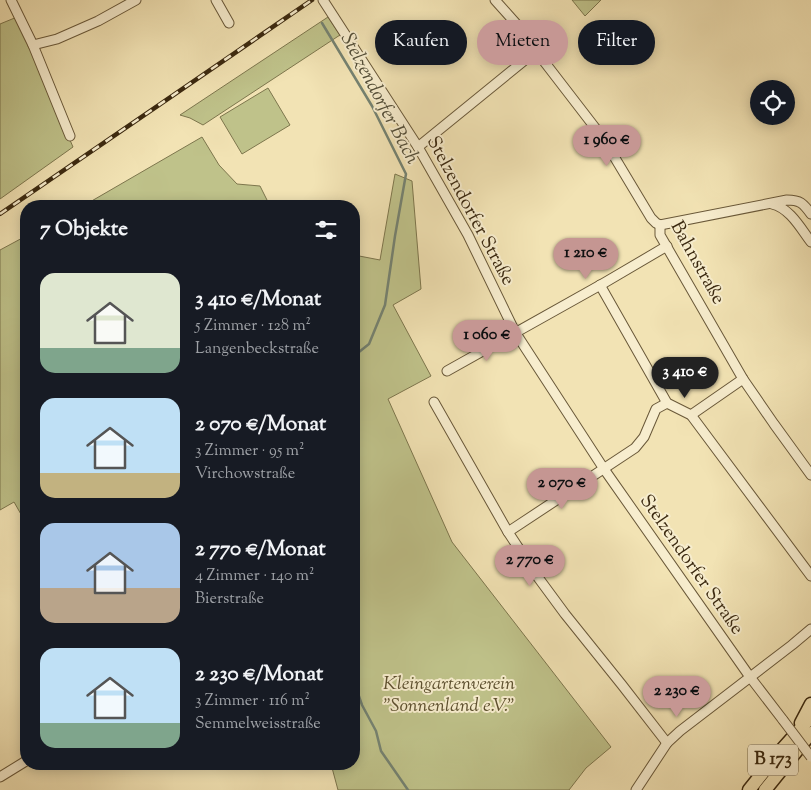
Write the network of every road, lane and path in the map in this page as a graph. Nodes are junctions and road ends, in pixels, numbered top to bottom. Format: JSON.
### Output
{"nodes":[{"id":1,"x":11,"y":0,"type":"edge"},
{"id":2,"x":136,"y":0,"type":"edge"},
{"id":3,"x":216,"y":0,"type":"edge"},
{"id":4,"x":324,"y":0,"type":"edge"},
{"id":5,"x":495,"y":0,"type":"edge"},
{"id":6,"x":513,"y":20,"type":"edge"},
{"id":7,"x":229,"y":23,"type":"dead end"},
{"id":8,"x":33,"y":45,"type":"junction"},
{"id":9,"x":519,"y":65,"type":"edge"},
{"id":10,"x":547,"y":65,"type":"edge"},
{"id":11,"x":70,"y":136,"type":"dead end"},
{"id":12,"x":418,"y":147,"type":"junction"},
{"id":13,"x":770,"y":204,"type":"junction"},
{"id":14,"x":811,"y":214,"type":"edge"},
{"id":15,"x":660,"y":225,"type":"junction"},
{"id":16,"x":811,"y":242,"type":"edge"},
{"id":17,"x":667,"y":246,"type":"junction"},
{"id":18,"x":600,"y":285,"type":"junction"},
{"id":19,"x":515,"y":332,"type":"junction"},
{"id":20,"x":447,"y":371,"type":"dead end"},
{"id":21,"x":743,"y":379,"type":"junction"},
{"id":22,"x":434,"y":402,"type":"dead end"},
{"id":23,"x":667,"y":403,"type":"junction"},
{"id":24,"x":691,"y":416,"type":"junction"},
{"id":25,"x":604,"y":469,"type":"junction"},
{"id":26,"x":811,"y":475,"type":"edge"},
{"id":27,"x":508,"y":532,"type":"junction"},
{"id":28,"x":811,"y":576,"type":"edge"},
{"id":29,"x":811,"y":629,"type":"edge"},
{"id":30,"x":750,"y":677,"type":"junction"},
{"id":31,"x":811,"y":706,"type":"edge"},
{"id":32,"x":807,"y":728,"type":"edge"},
{"id":33,"x":667,"y":743,"type":"junction"},
{"id":34,"x":811,"y":757,"type":"edge"},
{"id":35,"x":20,"y":765,"type":"edge"},
{"id":36,"x":0,"y":777,"type":"edge"},
{"id":37,"x":636,"y":790,"type":"edge"},
{"id":38,"x":748,"y":790,"type":"edge"},
{"id":39,"x":764,"y":790,"type":"edge"}],
"edges":[{"from":1,"to":8,"type":"street"},
{"from":2,"to":8,"type":"street"},
{"from":3,"to":7,"type":"street"},
{"from":4,"to":12,"type":"street","name":"Stelzendorfer Straße"},
{"from":5,"to":6,"type":"street","name":"Bahnstraße"},
{"from":8,"to":11,"type":"street"},
{"from":9,"to":12,"type":"street"},
{"from":10,"to":15,"type":"street","name":"Bahnstraße"},
{"from":12,"to":19,"type":"street","name":"Stelzendorfer Straße"},
{"from":13,"to":14,"type":"street"},
{"from":13,"to":15,"type":"street"},
{"from":13,"to":16,"type":"street"},
{"from":15,"to":17,"type":"street","name":"Bahnstraße"},
{"from":17,"to":18,"type":"street"},
{"from":17,"to":21,"type":"street","name":"Bahnstraße"},
{"from":18,"to":19,"type":"street"},
{"from":18,"to":23,"type":"street"},
{"from":19,"to":20,"type":"street"},
{"from":19,"to":25,"type":"street","name":"Stelzendorfer Straße"},
{"from":21,"to":24,"type":"street"},
{"from":21,"to":26,"type":"street","name":"Bahnstraße"},
{"from":22,"to":27,"type":"street"},
{"from":23,"to":24,"type":"street"},
{"from":23,"to":25,"type":"street"},
{"from":24,"to":28,"type":"street"},
{"from":25,"to":27,"type":"street"},
{"from":25,"to":30,"type":"street","name":"Stelzendorfer Straße"},
{"from":27,"to":33,"type":"street"},
{"from":29,"to":30,"type":"street"},
{"from":30,"to":33,"type":"street"},
{"from":30,"to":34,"type":"street","name":"Stelzendorfer Straße","bridge":true},
{"from":31,"to":32,"type":"highway"},
{"from":32,"to":38,"type":"highway","number":"B 173"},
{"from":32,"to":39,"type":"highway","number":"B 173"},
{"from":33,"to":37,"type":"street"},
{"from":35,"to":36,"type":"street"}]}
